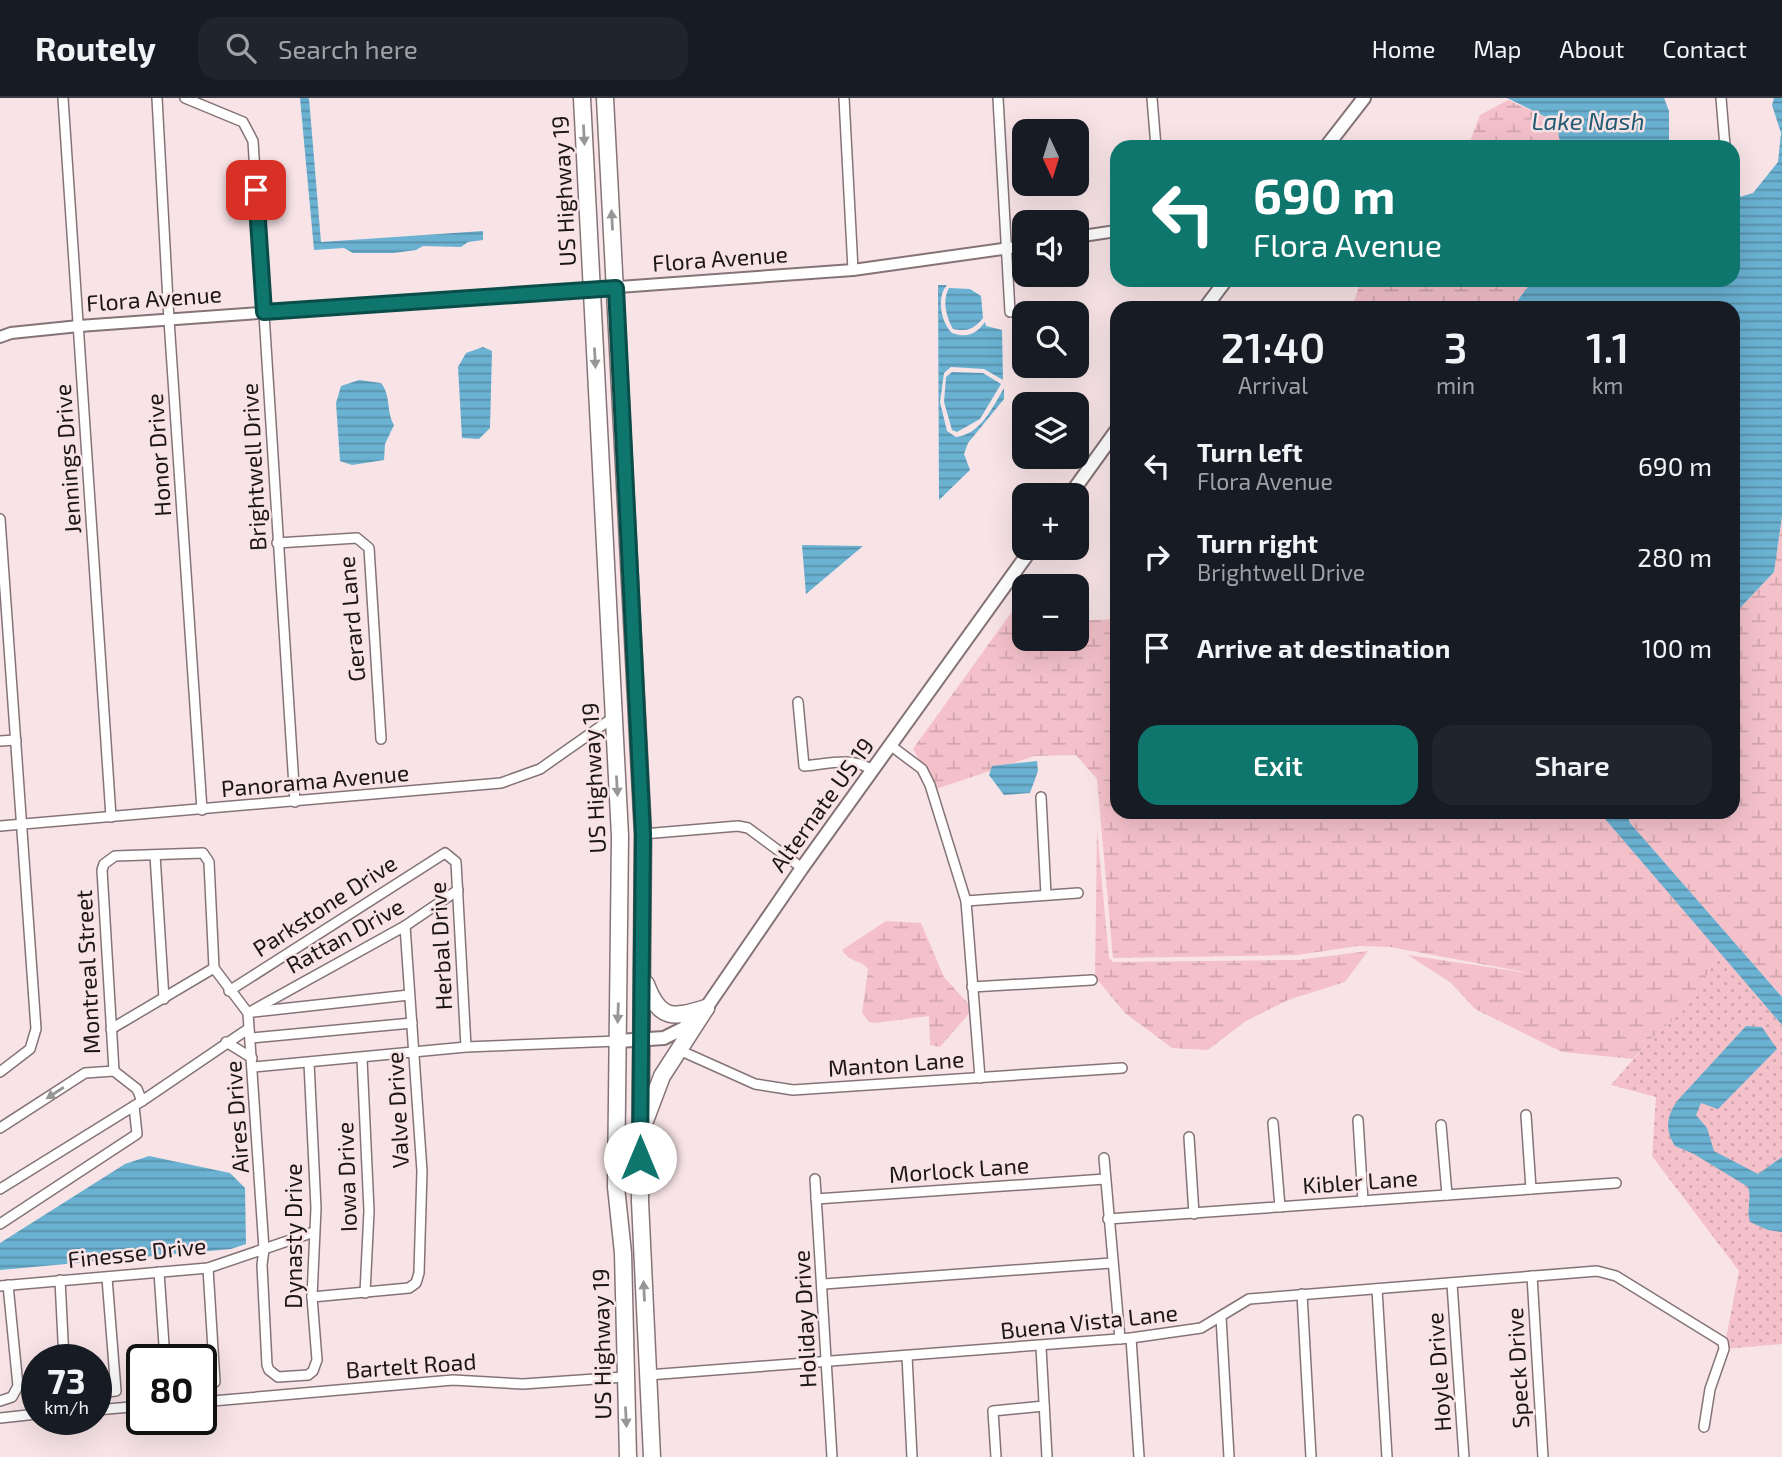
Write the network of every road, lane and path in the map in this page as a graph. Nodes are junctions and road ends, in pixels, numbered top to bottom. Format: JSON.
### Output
{"nodes":[{"id":1,"x":64,"y":98,"type":"edge"},
{"id":2,"x":157,"y":98,"type":"edge"},
{"id":3,"x":185,"y":98,"type":"edge"},
{"id":4,"x":582,"y":98,"type":"edge"},
{"id":5,"x":605,"y":98,"type":"edge"},
{"id":6,"x":844,"y":98,"type":"edge"},
{"id":7,"x":998,"y":98,"type":"edge"},
{"id":8,"x":1152,"y":98,"type":"edge"},
{"id":9,"x":1364,"y":98,"type":"edge"},
{"id":10,"x":1721,"y":98,"type":"edge"},
{"id":11,"x":1155,"y":140,"type":"edge"},
{"id":12,"x":1331,"y":140,"type":"edge"},
{"id":13,"x":1724,"y":140,"type":"edge"},
{"id":14,"x":1110,"y":232,"type":"edge"},
{"id":15,"x":1089,"y":235,"type":"edge"},
{"id":16,"x":1012,"y":247,"type":"edge"},
{"id":17,"x":1007,"y":248,"type":"junction"},
{"id":18,"x":853,"y":270,"type":"junction"},
{"id":19,"x":616,"y":288,"type":"junction"},
{"id":20,"x":592,"y":289,"type":"junction"},
{"id":21,"x":264,"y":312,"type":"junction"},
{"id":22,"x":1010,"y":312,"type":"dead end"},
{"id":23,"x":169,"y":320,"type":"junction"},
{"id":24,"x":79,"y":326,"type":"junction"},
{"id":25,"x":0,"y":337,"type":"edge"},
{"id":26,"x":1110,"y":439,"type":"edge"},
{"id":27,"x":1079,"y":483,"type":"edge"},
{"id":28,"x":0,"y":519,"type":"edge"},
{"id":29,"x":277,"y":543,"type":"junction"},
{"id":30,"x":1023,"y":560,"type":"edge"},
{"id":31,"x":2,"y":570,"type":"edge"},
{"id":32,"x":608,"y":598,"type":"junction"},
{"id":33,"x":5,"y":659,"type":"edge"},
{"id":34,"x":636,"y":684,"type":"junction"},
{"id":35,"x":798,"y":702,"type":"dead end"},
{"id":36,"x":614,"y":718,"type":"junction"},
{"id":37,"x":381,"y":739,"type":"dead end"},
{"id":38,"x":16,"y":740,"type":"junction"},
{"id":39,"x":0,"y":741,"type":"edge"},
{"id":40,"x":890,"y":745,"type":"junction"},
{"id":41,"x":872,"y":770,"type":"junction"},
{"id":42,"x":1041,"y":797,"type":"dead end"},
{"id":43,"x":295,"y":802,"type":"junction"},
{"id":44,"x":202,"y":810,"type":"junction"},
{"id":45,"x":111,"y":817,"type":"junction"},
{"id":46,"x":23,"y":825,"type":"junction"},
{"id":47,"x":0,"y":826,"type":"edge"},
{"id":48,"x":643,"y":834,"type":"junction"},
{"id":49,"x":441,"y":853,"type":"joint"},
{"id":50,"x":155,"y":855,"type":"junction"},
{"id":51,"x":644,"y":867,"type":"junction"},
{"id":52,"x":802,"y":868,"type":"junction"},
{"id":53,"x":458,"y":890,"type":"junction"},
{"id":54,"x":1078,"y":892,"type":"dead end"},
{"id":55,"x":1046,"y":895,"type":"junction"},
{"id":56,"x":965,"y":901,"type":"junction"},
{"id":57,"x":405,"y":926,"type":"junction"},
{"id":58,"x":214,"y":968,"type":"junction"},
{"id":59,"x":643,"y":975,"type":"junction"},
{"id":60,"x":1092,"y":981,"type":"dead end"},
{"id":61,"x":972,"y":987,"type":"junction"},
{"id":62,"x":229,"y":991,"type":"junction"},
{"id":63,"x":409,"y":995,"type":"junction"},
{"id":64,"x":164,"y":999,"type":"junction"},
{"id":65,"x":706,"y":1008,"type":"junction"},
{"id":66,"x":248,"y":1013,"type":"junction"},
{"id":67,"x":412,"y":1023,"type":"junction"},
{"id":68,"x":110,"y":1029,"type":"junction"},
{"id":69,"x":249,"y":1033,"type":"junction"},
{"id":70,"x":641,"y":1040,"type":"junction"},
{"id":71,"x":618,"y":1041,"type":"junction"},
{"id":72,"x":226,"y":1042,"type":"junction"},
{"id":73,"x":466,"y":1047,"type":"junction"},
{"id":74,"x":679,"y":1049,"type":"junction"},
{"id":75,"x":415,"y":1053,"type":"junction"},
{"id":76,"x":362,"y":1059,"type":"junction"},
{"id":77,"x":252,"y":1063,"type":"junction"},
{"id":78,"x":309,"y":1063,"type":"junction"},
{"id":79,"x":1122,"y":1068,"type":"dead end"},
{"id":80,"x":114,"y":1071,"type":"junction"},
{"id":81,"x":0,"y":1072,"type":"edge"},
{"id":82,"x":980,"y":1078,"type":"junction"},
{"id":83,"x":138,"y":1103,"type":"junction"},
{"id":84,"x":1526,"y":1115,"type":"dead end"},
{"id":85,"x":1358,"y":1120,"type":"dead end"},
{"id":86,"x":1273,"y":1123,"type":"dead end"},
{"id":87,"x":1441,"y":1125,"type":"dead end"},
{"id":88,"x":0,"y":1128,"type":"edge"},
{"id":89,"x":640,"y":1137,"type":"junction"},
{"id":90,"x":1189,"y":1137,"type":"dead end"},
{"id":91,"x":1104,"y":1158,"type":"dead end"},
{"id":92,"x":814,"y":1179,"type":"dead end"},
{"id":93,"x":1105,"y":1179,"type":"junction"},
{"id":94,"x":1616,"y":1183,"type":"dead end"},
{"id":95,"x":0,"y":1189,"type":"edge"},
{"id":96,"x":1531,"y":1189,"type":"junction"},
{"id":97,"x":1447,"y":1195,"type":"junction"},
{"id":98,"x":816,"y":1199,"type":"junction"},
{"id":99,"x":1363,"y":1201,"type":"junction"},
{"id":100,"x":1280,"y":1207,"type":"junction"},
{"id":101,"x":1194,"y":1214,"type":"junction"},
{"id":102,"x":1108,"y":1219,"type":"junction"},
{"id":103,"x":0,"y":1224,"type":"edge"},
{"id":104,"x":314,"y":1231,"type":"junction"},
{"id":105,"x":264,"y":1249,"type":"junction"},
{"id":106,"x":622,"y":1254,"type":"junction"},
{"id":107,"x":1111,"y":1263,"type":"junction"},
{"id":108,"x":208,"y":1268,"type":"junction"},
{"id":109,"x":159,"y":1272,"type":"junction"},
{"id":110,"x":1532,"y":1276,"type":"junction"},
{"id":111,"x":107,"y":1278,"type":"junction"},
{"id":112,"x":60,"y":1280,"type":"junction"},
{"id":113,"x":824,"y":1284,"type":"junction"},
{"id":114,"x":1452,"y":1284,"type":"junction"},
{"id":115,"x":4,"y":1285,"type":"edge"},
{"id":116,"x":1377,"y":1289,"type":"junction"},
{"id":117,"x":365,"y":1293,"type":"junction"},
{"id":118,"x":1302,"y":1294,"type":"junction"},
{"id":119,"x":312,"y":1297,"type":"junction"},
{"id":120,"x":1221,"y":1317,"type":"junction"},
{"id":121,"x":1131,"y":1338,"type":"junction"},
{"id":122,"x":1120,"y":1339,"type":"junction"},
{"id":123,"x":63,"y":1344,"type":"edge"},
{"id":124,"x":164,"y":1344,"type":"edge"},
{"id":125,"x":213,"y":1344,"type":"edge"},
{"id":126,"x":1041,"y":1347,"type":"junction"},
{"id":127,"x":907,"y":1356,"type":"junction"},
{"id":128,"x":827,"y":1361,"type":"junction"},
{"id":129,"x":648,"y":1375,"type":"junction"},
{"id":130,"x":278,"y":1377,"type":"joint"},
{"id":131,"x":624,"y":1377,"type":"junction"},
{"id":132,"x":112,"y":1391,"type":"edge"},
{"id":133,"x":0,"y":1401,"type":"edge"},
{"id":134,"x":217,"y":1401,"type":"edge"},
{"id":135,"x":1044,"y":1406,"type":"junction"},
{"id":136,"x":21,"y":1416,"type":"edge"},
{"id":137,"x":0,"y":1418,"type":"edge"},
{"id":138,"x":1704,"y":1427,"type":"dead end"},
{"id":139,"x":628,"y":1457,"type":"edge"},
{"id":140,"x":652,"y":1457,"type":"edge"},
{"id":141,"x":832,"y":1457,"type":"edge"},
{"id":142,"x":912,"y":1457,"type":"edge"},
{"id":143,"x":996,"y":1457,"type":"edge"},
{"id":144,"x":1047,"y":1457,"type":"edge"},
{"id":145,"x":1139,"y":1457,"type":"edge"},
{"id":146,"x":1229,"y":1457,"type":"edge"},
{"id":147,"x":1311,"y":1457,"type":"edge"},
{"id":148,"x":1387,"y":1457,"type":"edge"},
{"id":149,"x":1464,"y":1457,"type":"edge"},
{"id":150,"x":1543,"y":1457,"type":"edge"}],
"edges":[{"from":1,"to":24,"type":"street","name":"Jennings Drive"},
{"from":2,"to":23,"type":"street","name":"Honor Drive"},
{"from":3,"to":21,"type":"street","name":"Brightwell Drive"},
{"from":4,"to":20,"type":"highway","name":"US Highway 19","one_way":true},
{"from":19,"to":5,"type":"highway","name":"US Highway 19","one_way":true},
{"from":6,"to":18,"type":"street"},
{"from":7,"to":17,"type":"street"},
{"from":8,"to":11,"type":"street"},
{"from":9,"to":12,"type":"main road"},
{"from":10,"to":13,"type":"street"},
{"from":14,"to":15,"type":"street"},
{"from":16,"to":17,"type":"street","name":"Flora Avenue"},
{"from":17,"to":18,"type":"street","name":"Flora Avenue"},
{"from":17,"to":22,"type":"street"},
{"from":18,"to":19,"type":"street","name":"Flora Avenue"},
{"from":19,"to":20,"type":"street","name":"Flora Avenue"},
{"from":19,"to":34,"type":"highway","name":"US Highway 19"},
{"from":20,"to":21,"type":"street","name":"Flora Avenue"},
{"from":20,"to":32,"type":"highway","name":"US Highway 19","one_way":true},
{"from":21,"to":23,"type":"street","name":"Flora Avenue"},
{"from":21,"to":29,"type":"street","name":"Brightwell Drive"},
{"from":23,"to":24,"type":"street","name":"Flora Avenue"},
{"from":23,"to":44,"type":"street","name":"Honor Drive"},
{"from":24,"to":25,"type":"street","name":"Flora Avenue"},
{"from":24,"to":45,"type":"street","name":"Jennings Drive"},
{"from":26,"to":27,"type":"main road"},
{"from":28,"to":31,"type":"street"},
{"from":29,"to":37,"type":"street","name":"Gerard Lane"},
{"from":29,"to":43,"type":"street","name":"Brightwell Drive"},
{"from":30,"to":40,"type":"main road","name":"Alternate US 19"},
{"from":31,"to":33,"type":"street"},
{"from":32,"to":34,"type":"highway"},
{"from":32,"to":36,"type":"highway","name":"US Highway 19"},
{"from":33,"to":38,"type":"street"},
{"from":34,"to":48,"type":"highway","name":"US Highway 19"},
{"from":35,"to":41,"type":"street"},
{"from":36,"to":43,"type":"street","name":"Panorama Avenue"},
{"from":36,"to":51,"type":"highway"},
{"from":36,"to":71,"type":"highway","name":"US Highway 19","one_way":true},
{"from":38,"to":39,"type":"street"},
{"from":38,"to":46,"type":"street"},
{"from":40,"to":41,"type":"main road","name":"Alternate US 19"},
{"from":40,"to":56,"type":"street"},
{"from":41,"to":52,"type":"main road","name":"Alternate US 19"},
{"from":42,"to":55,"type":"street"},
{"from":43,"to":44,"type":"street","name":"Panorama Avenue"},
{"from":44,"to":45,"type":"street","name":"Panorama Avenue"},
{"from":45,"to":46,"type":"street","name":"Panorama Avenue"},
{"from":46,"to":47,"type":"street","name":"Panorama Avenue"},
{"from":46,"to":81,"type":"street"},
{"from":48,"to":51,"type":"highway","name":"US Highway 19"},
{"from":48,"to":52,"type":"street"},
{"from":49,"to":53,"type":"street","name":"Herbal Drive"},
{"from":49,"to":62,"type":"street","name":"Parkstone Drive"},
{"from":50,"to":58,"type":"street"},
{"from":50,"to":64,"type":"street"},
{"from":50,"to":68,"type":"street","name":"Montreal Street"},
{"from":51,"to":59,"type":"highway","name":"US Highway 19"},
{"from":52,"to":65,"type":"main road","name":"Alternate US 19"},
{"from":53,"to":57,"type":"street","name":"Rattan Drive"},
{"from":53,"to":73,"type":"street","name":"Herbal Drive"},
{"from":54,"to":55,"type":"street"},
{"from":55,"to":56,"type":"street"},
{"from":56,"to":61,"type":"street"},
{"from":57,"to":63,"type":"street","name":"Valve Drive"},
{"from":57,"to":66,"type":"street","name":"Rattan Drive"},
{"from":58,"to":62,"type":"street"},
{"from":58,"to":64,"type":"street"},
{"from":59,"to":65,"type":"highway"},
{"from":59,"to":70,"type":"highway","name":"US Highway 19"},
{"from":60,"to":61,"type":"street"},
{"from":61,"to":82,"type":"street"},
{"from":62,"to":66,"type":"street"},
{"from":63,"to":66,"type":"street"},
{"from":63,"to":67,"type":"street","name":"Valve Drive"},
{"from":64,"to":68,"type":"street"},
{"from":65,"to":70,"type":"main road","name":"Alternate US 19"},
{"from":65,"to":74,"type":"highway"},
{"from":66,"to":69,"type":"street","name":"Aires Drive"},
{"from":67,"to":69,"type":"street"},
{"from":67,"to":75,"type":"street","name":"Valve Drive"},
{"from":68,"to":80,"type":"street","name":"Montreal Street"},
{"from":69,"to":72,"type":"street"},
{"from":69,"to":77,"type":"street","name":"Aires Drive"},
{"from":70,"to":71,"type":"main road","name":"Alternate US 19"},
{"from":70,"to":89,"type":"highway","name":"US Highway 19"},
{"from":71,"to":73,"type":"street"},
{"from":71,"to":106,"type":"highway","name":"US Highway 19"},
{"from":72,"to":77,"type":"street"},
{"from":72,"to":83,"type":"street"},
{"from":73,"to":75,"type":"street"},
{"from":74,"to":82,"type":"street","name":"Manton Lane"},
{"from":74,"to":89,"type":"highway"},
{"from":75,"to":76,"type":"street"},
{"from":75,"to":117,"type":"street","name":"Valve Drive"},
{"from":76,"to":78,"type":"street"},
{"from":76,"to":117,"type":"street","name":"Iowa Drive"},
{"from":77,"to":78,"type":"street"},
{"from":77,"to":105,"type":"street","name":"Aires Drive"},
{"from":78,"to":104,"type":"street","name":"Dynasty Drive"},
{"from":79,"to":82,"type":"street","name":"Manton Lane"},
{"from":80,"to":83,"type":"street"},
{"from":80,"to":88,"type":"street","one_way":true},
{"from":83,"to":95,"type":"street"},
{"from":83,"to":103,"type":"street"},
{"from":84,"to":96,"type":"street"},
{"from":85,"to":99,"type":"street"},
{"from":86,"to":100,"type":"street"},
{"from":87,"to":97,"type":"street"},
{"from":129,"to":89,"type":"highway","name":"US Highway 19","one_way":true},
{"from":90,"to":101,"type":"street"},
{"from":91,"to":93,"type":"street"},
{"from":92,"to":98,"type":"street","name":"Holiday Drive"},
{"from":93,"to":98,"type":"street","name":"Morlock Lane"},
{"from":93,"to":102,"type":"street"},
{"from":94,"to":96,"type":"street","name":"Kibler Lane"},
{"from":96,"to":97,"type":"street","name":"Kibler Lane"},
{"from":97,"to":99,"type":"street","name":"Kibler Lane"},
{"from":98,"to":113,"type":"street","name":"Holiday Drive"},
{"from":99,"to":100,"type":"street","name":"Kibler Lane"},
{"from":100,"to":101,"type":"street","name":"Kibler Lane"},
{"from":101,"to":102,"type":"street","name":"Kibler Lane"},
{"from":102,"to":107,"type":"street"},
{"from":104,"to":105,"type":"street","name":"Finesse Drive"},
{"from":104,"to":119,"type":"street","name":"Dynasty Drive"},
{"from":105,"to":108,"type":"street","name":"Finesse Drive"},
{"from":105,"to":130,"type":"street","name":"Aires Drive"},
{"from":106,"to":129,"type":"highway"},
{"from":106,"to":131,"type":"highway","name":"US Highway 19"},
{"from":107,"to":113,"type":"street"},
{"from":107,"to":122,"type":"street"},
{"from":108,"to":109,"type":"street","name":"Finesse Drive"},
{"from":108,"to":125,"type":"street"},
{"from":109,"to":111,"type":"street","name":"Finesse Drive"},
{"from":109,"to":124,"type":"street"},
{"from":110,"to":114,"type":"street","name":"Buena Vista Lane"},
{"from":110,"to":138,"type":"street","name":"Buena Vista Lane"},
{"from":110,"to":150,"type":"street","name":"Speck Drive"},
{"from":111,"to":112,"type":"street","name":"Finesse Drive"},
{"from":111,"to":132,"type":"street"},
{"from":112,"to":115,"type":"street","name":"Finesse Drive"},
{"from":112,"to":123,"type":"street"},
{"from":113,"to":128,"type":"street","name":"Holiday Drive"},
{"from":114,"to":116,"type":"street","name":"Buena Vista Lane"},
{"from":114,"to":149,"type":"street","name":"Hoyle Drive"},
{"from":115,"to":133,"type":"street"},
{"from":116,"to":118,"type":"street","name":"Buena Vista Lane"},
{"from":116,"to":148,"type":"street"},
{"from":117,"to":119,"type":"street"},
{"from":118,"to":120,"type":"street","name":"Buena Vista Lane"},
{"from":118,"to":147,"type":"street"},
{"from":119,"to":130,"type":"street","name":"Dynasty Drive"},
{"from":120,"to":121,"type":"street","name":"Buena Vista Lane"},
{"from":120,"to":146,"type":"street"},
{"from":121,"to":122,"type":"street","name":"Buena Vista Lane"},
{"from":121,"to":145,"type":"street"},
{"from":122,"to":126,"type":"street","name":"Buena Vista Lane"},
{"from":126,"to":127,"type":"street","name":"Buena Vista Lane"},
{"from":126,"to":135,"type":"street"},
{"from":127,"to":128,"type":"street","name":"Buena Vista Lane"},
{"from":127,"to":142,"type":"street"},
{"from":128,"to":129,"type":"street","name":"Buena Vista Lane"},
{"from":128,"to":141,"type":"street","name":"Holiday Drive"},
{"from":129,"to":140,"type":"highway","name":"US Highway 19"},
{"from":131,"to":134,"type":"street","name":"Bartelt Road"},
{"from":131,"to":139,"type":"highway","name":"US Highway 19","one_way":true},
{"from":135,"to":143,"type":"street"},
{"from":135,"to":144,"type":"street"},
{"from":136,"to":137,"type":"street"}]}
